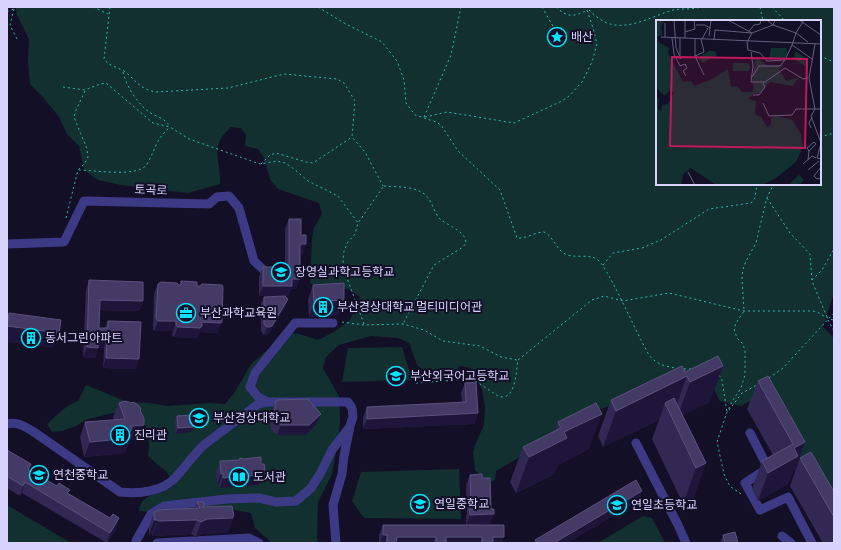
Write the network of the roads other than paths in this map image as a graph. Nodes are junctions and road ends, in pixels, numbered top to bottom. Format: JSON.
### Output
{"nodes":[{"id":1,"x":7,"y":244,"type":"edge"},
{"id":2,"x":267,"y":273,"type":"edge"},
{"id":3,"x":333,"y":323,"type":"road end"},
{"id":4,"x":268,"y":402,"type":"junction"},
{"id":5,"x":7,"y":424,"type":"edge"},
{"id":6,"x":350,"y":426,"type":"junction"},
{"id":7,"x":750,"y":433,"type":"dead end"},
{"id":8,"x":636,"y":443,"type":"dead end"},
{"id":9,"x":782,"y":536,"type":"dead end"},
{"id":10,"x":138,"y":542,"type":"edge"},
{"id":11,"x":157,"y":543,"type":"edge"},
{"id":12,"x":259,"y":543,"type":"edge"},
{"id":13,"x":336,"y":543,"type":"edge"},
{"id":14,"x":686,"y":543,"type":"edge"},
{"id":15,"x":790,"y":543,"type":"edge"},
{"id":16,"x":812,"y":543,"type":"edge"}],
"edges":[{"from":1,"to":2,"type":"street","name":"토곡로"},
{"from":3,"to":4,"type":"street"},
{"from":4,"to":5,"type":"street"},
{"from":4,"to":6,"type":"street"},
{"from":6,"to":10,"type":"street"},
{"from":6,"to":13,"type":"street"},
{"from":7,"to":16,"type":"street"},
{"from":8,"to":14,"type":"street"},
{"from":9,"to":15,"type":"street"},
{"from":11,"to":12,"type":"street"}]}
